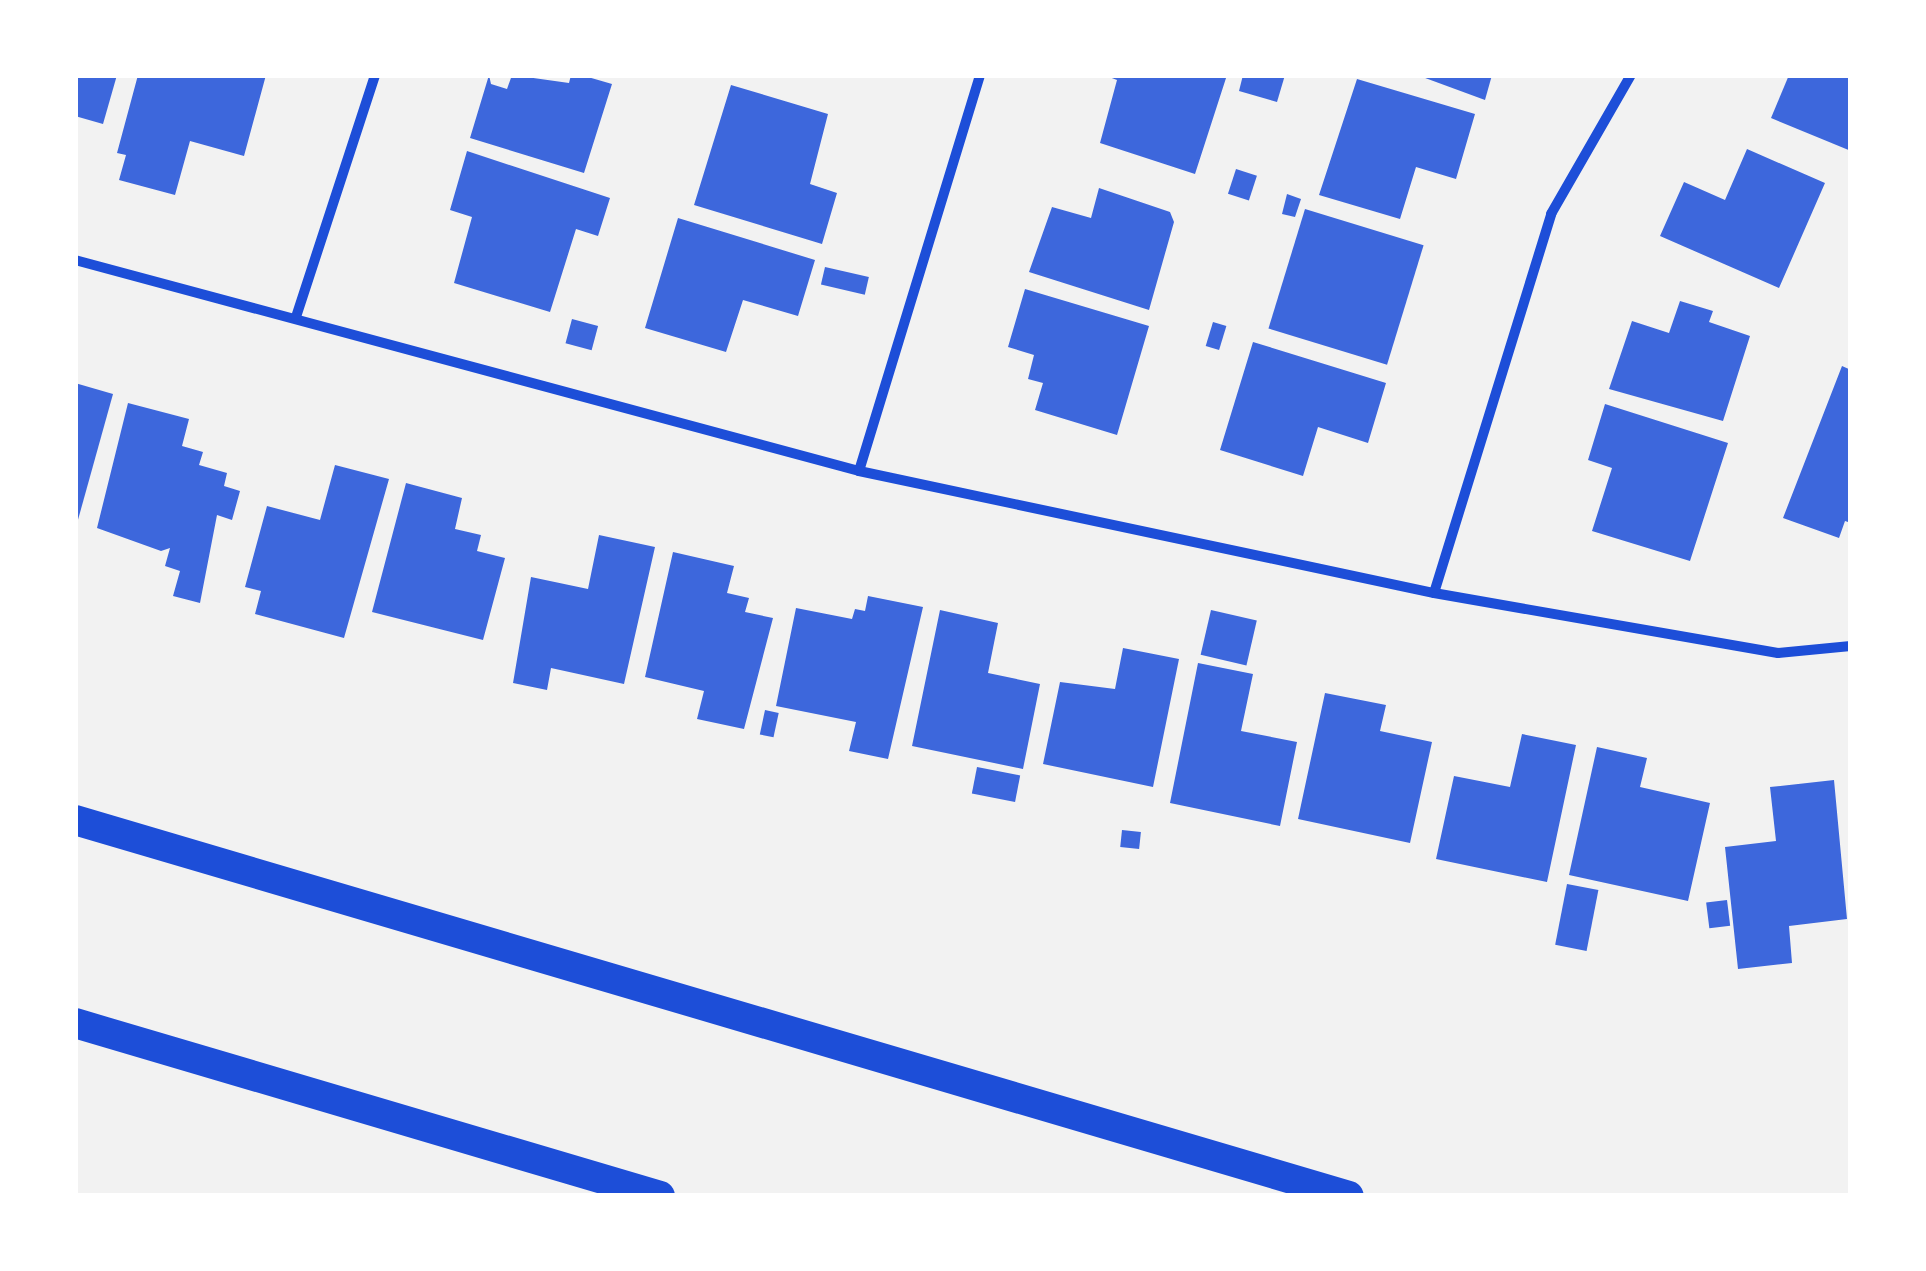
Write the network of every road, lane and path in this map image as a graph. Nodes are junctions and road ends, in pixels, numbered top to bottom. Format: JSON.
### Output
{"nodes":[{"id":1,"x":375,"y":75,"type":"edge"},
{"id":2,"x":980,"y":75,"type":"edge"},
{"id":3,"x":1631,"y":75,"type":"edge"},
{"id":4,"x":75,"y":260,"type":"edge"},
{"id":5,"x":296,"y":317,"type":"junction"},
{"id":6,"x":859,"y":471,"type":"junction"},
{"id":7,"x":1434,"y":593,"type":"junction"},
{"id":8,"x":1851,"y":646,"type":"edge"},
{"id":9,"x":75,"y":820,"type":"edge"},
{"id":10,"x":75,"y":1023,"type":"edge"},
{"id":11,"x":660,"y":1196,"type":"edge"},
{"id":12,"x":1349,"y":1196,"type":"edge"}],
"edges":[{"from":1,"to":5,"type":"street"},
{"from":2,"to":6,"type":"street"},
{"from":3,"to":7,"type":"street"},
{"from":4,"to":5,"type":"street"},
{"from":5,"to":6,"type":"street"},
{"from":6,"to":7,"type":"street"},
{"from":7,"to":8,"type":"street"},
{"from":9,"to":12,"type":"highway"},
{"from":10,"to":11,"type":"highway"}]}
